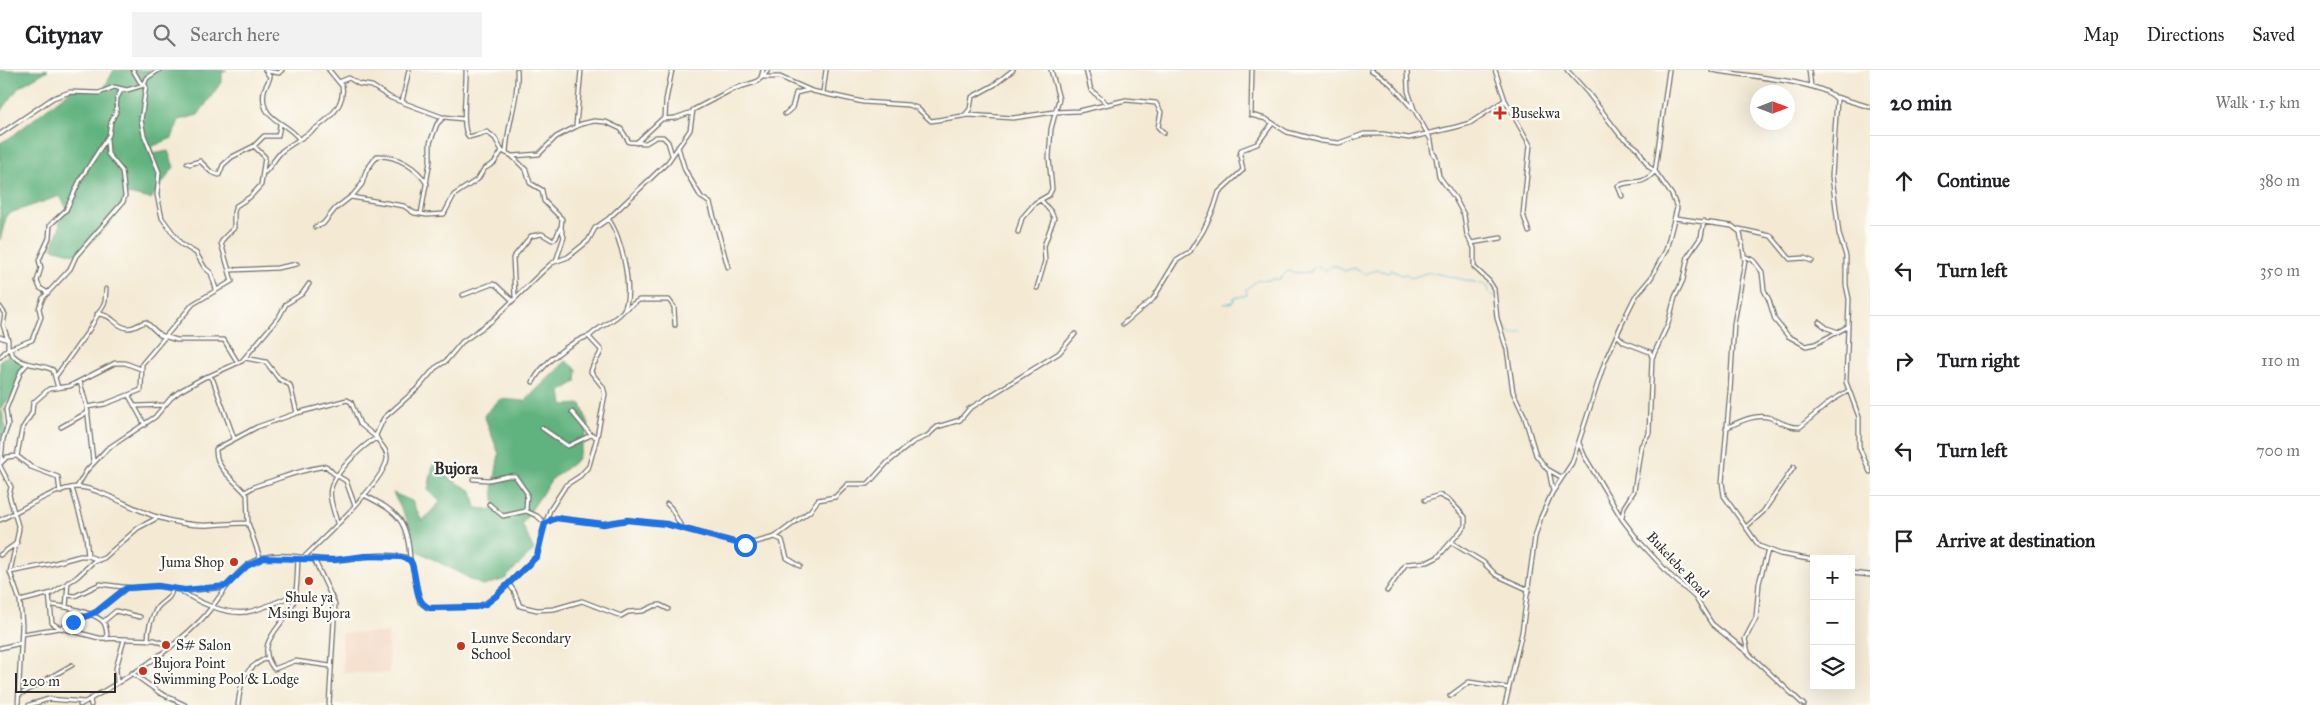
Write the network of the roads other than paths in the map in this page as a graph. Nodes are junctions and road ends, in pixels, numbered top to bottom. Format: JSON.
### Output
{"nodes":[{"id":1,"x":133,"y":70,"type":"edge"},
{"id":2,"x":159,"y":70,"type":"edge"},
{"id":3,"x":265,"y":70,"type":"edge"},
{"id":4,"x":282,"y":70,"type":"edge"},
{"id":5,"x":328,"y":70,"type":"edge"},
{"id":6,"x":408,"y":70,"type":"edge"},
{"id":7,"x":466,"y":70,"type":"edge"},
{"id":8,"x":517,"y":70,"type":"edge"},
{"id":9,"x":582,"y":70,"type":"edge"},
{"id":10,"x":672,"y":70,"type":"edge"},
{"id":11,"x":763,"y":70,"type":"edge"},
{"id":12,"x":768,"y":70,"type":"edge"},
{"id":13,"x":826,"y":70,"type":"edge"},
{"id":14,"x":1013,"y":70,"type":"edge"},
{"id":15,"x":1051,"y":70,"type":"edge"},
{"id":16,"x":1086,"y":70,"type":"edge"},
{"id":17,"x":1252,"y":70,"type":"edge"},
{"id":18,"x":1371,"y":70,"type":"edge"},
{"id":19,"x":1406,"y":70,"type":"edge"},
{"id":20,"x":1494,"y":70,"type":"edge"},
{"id":21,"x":1567,"y":70,"type":"edge"},
{"id":22,"x":1669,"y":70,"type":"edge"},
{"id":23,"x":1712,"y":70,"type":"edge"},
{"id":24,"x":1810,"y":70,"type":"edge"},
{"id":25,"x":762,"y":77,"type":"junction"},
{"id":26,"x":339,"y":82,"type":"junction"},
{"id":27,"x":145,"y":84,"type":"junction"},
{"id":28,"x":1810,"y":86,"type":"junction"},
{"id":29,"x":122,"y":89,"type":"junction"},
{"id":30,"x":808,"y":90,"type":"junction"},
{"id":31,"x":823,"y":92,"type":"junction"},
{"id":32,"x":1835,"y":97,"type":"junction"},
{"id":33,"x":1505,"y":100,"type":"junction"},
{"id":34,"x":402,"y":102,"type":"junction"},
{"id":35,"x":1106,"y":103,"type":"junction"},
{"id":36,"x":1870,"y":106,"type":"edge"},
{"id":37,"x":1414,"y":110,"type":"junction"},
{"id":38,"x":692,"y":112,"type":"junction"},
{"id":39,"x":1054,"y":112,"type":"junction"},
{"id":40,"x":785,"y":114,"type":"dead end"},
{"id":41,"x":964,"y":116,"type":"junction"},
{"id":42,"x":442,"y":117,"type":"junction"},
{"id":43,"x":665,"y":118,"type":"junction"},
{"id":44,"x":463,"y":119,"type":"junction"},
{"id":45,"x":1272,"y":124,"type":"junction"},
{"id":46,"x":280,"y":125,"type":"junction"},
{"id":47,"x":576,"y":127,"type":"junction"},
{"id":48,"x":1164,"y":133,"type":"dead end"},
{"id":49,"x":0,"y":134,"type":"edge"},
{"id":50,"x":1428,"y":134,"type":"junction"},
{"id":51,"x":107,"y":139,"type":"junction"},
{"id":52,"x":299,"y":139,"type":"junction"},
{"id":53,"x":636,"y":143,"type":"junction"},
{"id":54,"x":254,"y":146,"type":"junction"},
{"id":55,"x":678,"y":147,"type":"junction"},
{"id":56,"x":502,"y":151,"type":"junction"},
{"id":57,"x":506,"y":153,"type":"junction"},
{"id":58,"x":672,"y":155,"type":"junction"},
{"id":59,"x":512,"y":156,"type":"junction"},
{"id":60,"x":187,"y":163,"type":"dead end"},
{"id":61,"x":1655,"y":171,"type":"junction"},
{"id":62,"x":264,"y":174,"type":"junction"},
{"id":63,"x":427,"y":184,"type":"junction"},
{"id":64,"x":1622,"y":196,"type":"dead end"},
{"id":65,"x":351,"y":197,"type":"junction"},
{"id":66,"x":1041,"y":200,"type":"junction"},
{"id":67,"x":421,"y":214,"type":"junction"},
{"id":68,"x":1675,"y":218,"type":"junction"},
{"id":69,"x":608,"y":219,"type":"junction"},
{"id":70,"x":1704,"y":221,"type":"junction"},
{"id":71,"x":315,"y":227,"type":"dead end"},
{"id":72,"x":561,"y":228,"type":"junction"},
{"id":73,"x":1738,"y":229,"type":"junction"},
{"id":74,"x":1018,"y":232,"type":"dead end"},
{"id":75,"x":1529,"y":232,"type":"dead end"},
{"id":76,"x":1501,"y":238,"type":"dead end"},
{"id":77,"x":1471,"y":243,"type":"junction"},
{"id":78,"x":1744,"y":256,"type":"junction"},
{"id":79,"x":1812,"y":261,"type":"dead end"},
{"id":80,"x":556,"y":262,"type":"junction"},
{"id":81,"x":297,"y":264,"type":"dead end"},
{"id":82,"x":728,"y":267,"type":"dead end"},
{"id":83,"x":230,"y":270,"type":"junction"},
{"id":84,"x":310,"y":284,"type":"dead end"},
{"id":85,"x":1037,"y":288,"type":"dead end"},
{"id":86,"x":106,"y":289,"type":"dead end"},
{"id":87,"x":216,"y":289,"type":"junction"},
{"id":88,"x":48,"y":293,"type":"junction"},
{"id":89,"x":463,"y":295,"type":"dead end"},
{"id":90,"x":514,"y":299,"type":"junction"},
{"id":91,"x":0,"y":307,"type":"edge"},
{"id":92,"x":623,"y":310,"type":"junction"},
{"id":93,"x":97,"y":314,"type":"junction"},
{"id":94,"x":1819,"y":322,"type":"dead end"},
{"id":95,"x":1123,"y":324,"type":"dead end"},
{"id":96,"x":675,"y":325,"type":"dead end"},
{"id":97,"x":1848,"y":327,"type":"junction"},
{"id":98,"x":1838,"y":332,"type":"junction"},
{"id":99,"x":1076,"y":334,"type":"dead end"},
{"id":100,"x":1617,"y":335,"type":"junction"},
{"id":101,"x":164,"y":336,"type":"junction"},
{"id":102,"x":590,"y":336,"type":"junction"},
{"id":103,"x":0,"y":337,"type":"edge"},
{"id":104,"x":8,"y":340,"type":"junction"},
{"id":105,"x":8,"y":349,"type":"junction"},
{"id":106,"x":0,"y":357,"type":"edge"},
{"id":107,"x":245,"y":358,"type":"junction"},
{"id":108,"x":1652,"y":358,"type":"junction"},
{"id":109,"x":238,"y":363,"type":"junction"},
{"id":110,"x":27,"y":364,"type":"junction"},
{"id":111,"x":141,"y":369,"type":"junction"},
{"id":112,"x":56,"y":376,"type":"junction"},
{"id":113,"x":209,"y":376,"type":"junction"},
{"id":114,"x":80,"y":382,"type":"junction"},
{"id":115,"x":533,"y":382,"type":"dead end"},
{"id":116,"x":58,"y":388,"type":"junction"},
{"id":117,"x":1848,"y":391,"type":"junction"},
{"id":118,"x":129,"y":396,"type":"junction"},
{"id":119,"x":165,"y":405,"type":"junction"},
{"id":120,"x":135,"y":406,"type":"junction"},
{"id":121,"x":87,"y":407,"type":"junction"},
{"id":122,"x":88,"y":412,"type":"junction"},
{"id":123,"x":572,"y":412,"type":"dead end"},
{"id":124,"x":297,"y":413,"type":"junction"},
{"id":125,"x":145,"y":424,"type":"junction"},
{"id":126,"x":61,"y":427,"type":"dead end"},
{"id":127,"x":542,"y":428,"type":"dead end"},
{"id":128,"x":1726,"y":428,"type":"junction"},
{"id":129,"x":591,"y":435,"type":"junction"},
{"id":130,"x":597,"y":437,"type":"junction"},
{"id":131,"x":234,"y":438,"type":"junction"},
{"id":132,"x":377,"y":438,"type":"junction"},
{"id":133,"x":1579,"y":443,"type":"junction"},
{"id":134,"x":18,"y":456,"type":"junction"},
{"id":135,"x":1574,"y":458,"type":"junction"},
{"id":136,"x":93,"y":462,"type":"junction"},
{"id":137,"x":1587,"y":462,"type":"junction"},
{"id":138,"x":0,"y":464,"type":"edge"},
{"id":139,"x":1794,"y":467,"type":"dead end"},
{"id":140,"x":1549,"y":470,"type":"junction"},
{"id":141,"x":1870,"y":472,"type":"edge"},
{"id":142,"x":338,"y":476,"type":"junction"},
{"id":143,"x":1561,"y":477,"type":"junction"},
{"id":144,"x":473,"y":479,"type":"dead end"},
{"id":145,"x":77,"y":487,"type":"junction"},
{"id":146,"x":72,"y":488,"type":"junction"},
{"id":147,"x":1553,"y":491,"type":"junction"},
{"id":148,"x":60,"y":492,"type":"junction"},
{"id":149,"x":245,"y":492,"type":"junction"},
{"id":150,"x":364,"y":495,"type":"junction"},
{"id":151,"x":1425,"y":500,"type":"dead end"},
{"id":152,"x":489,"y":504,"type":"dead end"},
{"id":153,"x":666,"y":504,"type":"dead end"},
{"id":154,"x":355,"y":506,"type":"junction"},
{"id":155,"x":526,"y":511,"type":"junction"},
{"id":156,"x":16,"y":513,"type":"junction"},
{"id":157,"x":159,"y":518,"type":"junction"},
{"id":158,"x":1622,"y":519,"type":"junction"},
{"id":159,"x":0,"y":520,"type":"edge"},
{"id":160,"x":248,"y":523,"type":"junction"},
{"id":161,"x":336,"y":523,"type":"junction"},
{"id":162,"x":545,"y":523,"type":"junction"},
{"id":163,"x":1746,"y":527,"type":"junction"},
{"id":164,"x":682,"y":529,"type":"junction"},
{"id":165,"x":775,"y":537,"type":"junction"},
{"id":166,"x":17,"y":543,"type":"junction"},
{"id":167,"x":1452,"y":543,"type":"junction"},
{"id":168,"x":1768,"y":550,"type":"junction"},
{"id":169,"x":0,"y":555,"type":"edge"},
{"id":170,"x":88,"y":556,"type":"junction"},
{"id":171,"x":260,"y":558,"type":"junction"},
{"id":172,"x":298,"y":558,"type":"junction"},
{"id":173,"x":303,"y":558,"type":"junction"},
{"id":174,"x":1810,"y":559,"type":"edge"},
{"id":175,"x":100,"y":560,"type":"junction"},
{"id":176,"x":314,"y":560,"type":"junction"},
{"id":177,"x":410,"y":560,"type":"junction"},
{"id":178,"x":800,"y":566,"type":"dead end"},
{"id":179,"x":10,"y":572,"type":"junction"},
{"id":180,"x":1855,"y":573,"type":"edge"},
{"id":181,"x":1870,"y":575,"type":"edge"},
{"id":182,"x":68,"y":582,"type":"junction"},
{"id":183,"x":509,"y":584,"type":"junction"},
{"id":184,"x":226,"y":586,"type":"junction"},
{"id":185,"x":126,"y":588,"type":"junction"},
{"id":186,"x":172,"y":589,"type":"junction"},
{"id":187,"x":178,"y":590,"type":"junction"},
{"id":188,"x":1529,"y":590,"type":"junction"},
{"id":189,"x":1387,"y":591,"type":"dead end"},
{"id":190,"x":49,"y":594,"type":"junction"},
{"id":191,"x":67,"y":595,"type":"junction"},
{"id":192,"x":295,"y":595,"type":"junction"},
{"id":193,"x":20,"y":601,"type":"junction"},
{"id":194,"x":52,"y":605,"type":"junction"},
{"id":195,"x":66,"y":607,"type":"junction"},
{"id":196,"x":212,"y":607,"type":"junction"},
{"id":197,"x":668,"y":609,"type":"dead end"},
{"id":198,"x":90,"y":614,"type":"junction"},
{"id":199,"x":140,"y":617,"type":"dead end"},
{"id":200,"x":103,"y":622,"type":"junction"},
{"id":201,"x":60,"y":628,"type":"junction"},
{"id":202,"x":22,"y":634,"type":"junction"},
{"id":203,"x":107,"y":639,"type":"junction"},
{"id":204,"x":124,"y":640,"type":"junction"},
{"id":205,"x":148,"y":640,"type":"junction"},
{"id":206,"x":21,"y":643,"type":"junction"},
{"id":207,"x":172,"y":647,"type":"junction"},
{"id":208,"x":0,"y":648,"type":"edge"},
{"id":209,"x":1749,"y":654,"type":"junction"},
{"id":210,"x":267,"y":658,"type":"junction"},
{"id":211,"x":72,"y":665,"type":"dead end"},
{"id":212,"x":330,"y":666,"type":"junction"},
{"id":213,"x":132,"y":673,"type":"junction"},
{"id":214,"x":117,"y":683,"type":"junction"},
{"id":215,"x":1508,"y":688,"type":"junction"},
{"id":216,"x":19,"y":695,"type":"junction"},
{"id":217,"x":1450,"y":696,"type":"dead end"},
{"id":218,"x":90,"y":699,"type":"junction"},
{"id":219,"x":54,"y":700,"type":"junction"},
{"id":220,"x":86,"y":702,"type":"junction"},
{"id":221,"x":238,"y":703,"type":"edge"},
{"id":222,"x":18,"y":705,"type":"edge"},
{"id":223,"x":29,"y":705,"type":"edge"},
{"id":224,"x":52,"y":705,"type":"edge"},
{"id":225,"x":80,"y":705,"type":"edge"},
{"id":226,"x":91,"y":705,"type":"edge"},
{"id":227,"x":185,"y":705,"type":"edge"},
{"id":228,"x":232,"y":705,"type":"edge"},
{"id":229,"x":329,"y":705,"type":"edge"},
{"id":230,"x":1505,"y":705,"type":"edge"},
{"id":231,"x":1804,"y":705,"type":"edge"}],
"edges":[{"from":1,"to":27,"type":"street"},
{"from":2,"to":27,"type":"street"},
{"from":3,"to":4,"type":"street"},
{"from":3,"to":46,"type":"street"},
{"from":5,"to":26,"type":"street"},
{"from":6,"to":34,"type":"street"},
{"from":7,"to":44,"type":"street"},
{"from":8,"to":57,"type":"street"},
{"from":9,"to":47,"type":"street"},
{"from":10,"to":43,"type":"street"},
{"from":11,"to":25,"type":"street"},
{"from":12,"to":25,"type":"street"},
{"from":13,"to":31,"type":"street"},
{"from":14,"to":41,"type":"street"},
{"from":15,"to":39,"type":"street"},
{"from":16,"to":35,"type":"street"},
{"from":17,"to":45,"type":"street"},
{"from":18,"to":37,"type":"street"},
{"from":19,"to":37,"type":"street"},
{"from":20,"to":33,"type":"street"},
{"from":21,"to":61,"type":"street"},
{"from":22,"to":61,"type":"street"},
{"from":23,"to":28,"type":"street"},
{"from":24,"to":28,"type":"street"},
{"from":25,"to":30,"type":"street"},
{"from":25,"to":38,"type":"street"},
{"from":26,"to":34,"type":"street"},
{"from":26,"to":52,"type":"street"},
{"from":27,"to":29,"type":"street"},
{"from":27,"to":87,"type":"street"},
{"from":28,"to":32,"type":"street"},
{"from":29,"to":49,"type":"street"},
{"from":29,"to":51,"type":"street"},
{"from":30,"to":31,"type":"street"},
{"from":30,"to":40,"type":"street"},
{"from":31,"to":41,"type":"street"},
{"from":32,"to":36,"type":"street"},
{"from":32,"to":97,"type":"street"},
{"from":33,"to":50,"type":"street"},
{"from":33,"to":75,"type":"street"},
{"from":34,"to":42,"type":"street"},
{"from":35,"to":39,"type":"street"},
{"from":35,"to":48,"type":"street"},
{"from":37,"to":50,"type":"street"},
{"from":38,"to":43,"type":"street"},
{"from":38,"to":55,"type":"street"},
{"from":39,"to":41,"type":"street"},
{"from":39,"to":66,"type":"street"},
{"from":42,"to":44,"type":"street"},
{"from":42,"to":63,"type":"street"},
{"from":43,"to":53,"type":"street"},
{"from":44,"to":56,"type":"street"},
{"from":45,"to":50,"type":"street"},
{"from":45,"to":95,"type":"street"},
{"from":46,"to":52,"type":"street"},
{"from":46,"to":54,"type":"street"},
{"from":47,"to":53,"type":"street"},
{"from":47,"to":59,"type":"street"},
{"from":50,"to":77,"type":"street"},
{"from":51,"to":88,"type":"street"},
{"from":51,"to":88,"type":"street"},
{"from":52,"to":62,"type":"street"},
{"from":53,"to":58,"type":"street"},
{"from":54,"to":60,"type":"street"},
{"from":54,"to":62,"type":"street"},
{"from":55,"to":58,"type":"street"},
{"from":55,"to":82,"type":"street"},
{"from":56,"to":57,"type":"street"},
{"from":56,"to":67,"type":"street"},
{"from":57,"to":59,"type":"street"},
{"from":58,"to":69,"type":"street"},
{"from":59,"to":72,"type":"street"},
{"from":61,"to":64,"type":"street"},
{"from":61,"to":68,"type":"street"},
{"from":62,"to":83,"type":"street"},
{"from":63,"to":65,"type":"street"},
{"from":63,"to":67,"type":"street"},
{"from":65,"to":67,"type":"street"},
{"from":65,"to":71,"type":"street"},
{"from":66,"to":74,"type":"street"},
{"from":66,"to":85,"type":"street"},
{"from":68,"to":70,"type":"street"},
{"from":68,"to":100,"type":"street"},
{"from":69,"to":80,"type":"street"},
{"from":69,"to":92,"type":"street"},
{"from":70,"to":73,"type":"street"},
{"from":70,"to":108,"type":"street"},
{"from":72,"to":80,"type":"street"},
{"from":72,"to":90,"type":"street"},
{"from":73,"to":78,"type":"street"},
{"from":73,"to":79,"type":"street"},
{"from":76,"to":77,"type":"street"},
{"from":77,"to":140,"type":"street"},
{"from":78,"to":98,"type":"street"},
{"from":78,"to":128,"type":"street"},
{"from":80,"to":90,"type":"street"},
{"from":81,"to":83,"type":"street"},
{"from":83,"to":87,"type":"street"},
{"from":84,"to":107,"type":"street"},
{"from":86,"to":93,"type":"street"},
{"from":87,"to":101,"type":"street"},
{"from":88,"to":105,"type":"street"},
{"from":89,"to":90,"type":"street"},
{"from":90,"to":132,"type":"street"},
{"from":91,"to":104,"type":"street"},
{"from":92,"to":96,"type":"street"},
{"from":92,"to":102,"type":"street"},
{"from":93,"to":101,"type":"street"},
{"from":93,"to":112,"type":"street"},
{"from":94,"to":98,"type":"street"},
{"from":97,"to":98,"type":"street"},
{"from":97,"to":117,"type":"street"},
{"from":99,"to":165,"type":"street"},
{"from":100,"to":108,"type":"street"},
{"from":100,"to":133,"type":"street"},
{"from":101,"to":109,"type":"street"},
{"from":101,"to":111,"type":"street"},
{"from":102,"to":115,"type":"street"},
{"from":102,"to":130,"type":"street"},
{"from":103,"to":104,"type":"street"},
{"from":104,"to":105,"type":"street"},
{"from":105,"to":106,"type":"street"},
{"from":105,"to":110,"type":"street"},
{"from":107,"to":109,"type":"street"},
{"from":107,"to":124,"type":"street"},
{"from":108,"to":158,"type":"street"},
{"from":109,"to":113,"type":"street"},
{"from":110,"to":112,"type":"street"},
{"from":110,"to":138,"type":"street"},
{"from":111,"to":114,"type":"street"},
{"from":111,"to":118,"type":"street"},
{"from":112,"to":116,"type":"street"},
{"from":113,"to":119,"type":"street"},
{"from":113,"to":131,"type":"street"},
{"from":114,"to":116,"type":"street"},
{"from":114,"to":121,"type":"street"},
{"from":116,"to":134,"type":"street"},
{"from":117,"to":128,"type":"street"},
{"from":117,"to":141,"type":"street"},
{"from":118,"to":120,"type":"street"},
{"from":118,"to":121,"type":"street"},
{"from":119,"to":120,"type":"street"},
{"from":119,"to":125,"type":"street"},
{"from":120,"to":125,"type":"street"},
{"from":121,"to":122,"type":"street"},
{"from":122,"to":126,"type":"street"},
{"from":122,"to":136,"type":"street"},
{"from":123,"to":129,"type":"street"},
{"from":124,"to":131,"type":"street"},
{"from":124,"to":132,"type":"street"},
{"from":125,"to":136,"type":"street"},
{"from":127,"to":129,"type":"street"},
{"from":128,"to":163,"type":"street"},
{"from":129,"to":130,"type":"street"},
{"from":130,"to":162,"type":"street"},
{"from":131,"to":149,"type":"street"},
{"from":132,"to":142,"type":"street"},
{"from":132,"to":150,"type":"street"},
{"from":133,"to":135,"type":"street"},
{"from":133,"to":137,"type":"street","name":"Bukelebe Road"},
{"from":134,"to":138,"type":"street"},
{"from":134,"to":148,"type":"street"},
{"from":135,"to":137,"type":"street"},
{"from":135,"to":143,"type":"street"},
{"from":136,"to":145,"type":"street"},
{"from":137,"to":158,"type":"street","name":"Bukelebe Road"},
{"from":138,"to":156,"type":"street"},
{"from":139,"to":163,"type":"street"},
{"from":140,"to":143,"type":"street"},
{"from":140,"to":147,"type":"street"},
{"from":142,"to":149,"type":"street"},
{"from":142,"to":154,"type":"street"},
{"from":142,"to":161,"type":"street"},
{"from":143,"to":147,"type":"street"},
{"from":144,"to":155,"type":"street"},
{"from":145,"to":146,"type":"street"},
{"from":145,"to":157,"type":"street"},
{"from":146,"to":148,"type":"street"},
{"from":146,"to":170,"type":"street"},
{"from":147,"to":188,"type":"street"},
{"from":148,"to":156,"type":"street"},
{"from":149,"to":160,"type":"street"},
{"from":150,"to":154,"type":"street"},
{"from":150,"to":177,"type":"street"},
{"from":151,"to":167,"type":"street"},
{"from":152,"to":155,"type":"street"},
{"from":153,"to":164,"type":"street"},
{"from":154,"to":161,"type":"street"},
{"from":155,"to":162,"type":"street"},
{"from":156,"to":159,"type":"street"},
{"from":156,"to":166,"type":"street"},
{"from":157,"to":160,"type":"street"},
{"from":157,"to":175,"type":"street"},
{"from":158,"to":209,"type":"street","name":"Bukelebe Road"},
{"from":160,"to":171,"type":"street"},
{"from":161,"to":173,"type":"street"},
{"from":162,"to":164,"type":"street"},
{"from":162,"to":183,"type":"street"},
{"from":163,"to":168,"type":"street"},
{"from":164,"to":165,"type":"street"},
{"from":165,"to":178,"type":"street"},
{"from":166,"to":169,"type":"street"},
{"from":166,"to":179,"type":"street"},
{"from":167,"to":188,"type":"street"},
{"from":167,"to":189,"type":"street"},
{"from":168,"to":174,"type":"street"},
{"from":168,"to":209,"type":"street"},
{"from":170,"to":175,"type":"street"},
{"from":170,"to":179,"type":"street"},
{"from":171,"to":172,"type":"street"},
{"from":171,"to":184,"type":"street"},
{"from":172,"to":173,"type":"street"},
{"from":172,"to":192,"type":"street"},
{"from":173,"to":176,"type":"street"},
{"from":175,"to":182,"type":"street"},
{"from":176,"to":177,"type":"street"},
{"from":176,"to":212,"type":"street"},
{"from":177,"to":183,"type":"street"},
{"from":179,"to":193,"type":"street"},
{"from":180,"to":181,"type":"street"},
{"from":182,"to":190,"type":"street"},
{"from":182,"to":191,"type":"street"},
{"from":183,"to":197,"type":"street"},
{"from":184,"to":187,"type":"street"},
{"from":184,"to":196,"type":"street"},
{"from":185,"to":186,"type":"street"},
{"from":185,"to":191,"type":"street"},
{"from":185,"to":198,"type":"street"},
{"from":186,"to":187,"type":"street"},
{"from":186,"to":205,"type":"street"},
{"from":187,"to":196,"type":"street"},
{"from":188,"to":215,"type":"street"},
{"from":190,"to":193,"type":"street"},
{"from":190,"to":194,"type":"street"},
{"from":191,"to":195,"type":"street"},
{"from":192,"to":196,"type":"street"},
{"from":192,"to":210,"type":"street"},
{"from":193,"to":202,"type":"street"},
{"from":194,"to":195,"type":"street"},
{"from":194,"to":201,"type":"street"},
{"from":195,"to":198,"type":"street"},
{"from":196,"to":207,"type":"street"},
{"from":198,"to":200,"type":"street"},
{"from":198,"to":201,"type":"street"},
{"from":199,"to":200,"type":"street"},
{"from":200,"to":203,"type":"street"},
{"from":201,"to":202,"type":"street"},
{"from":201,"to":203,"type":"street"},
{"from":202,"to":206,"type":"street"},
{"from":203,"to":204,"type":"street"},
{"from":204,"to":205,"type":"street"},
{"from":204,"to":214,"type":"street"},
{"from":205,"to":207,"type":"street"},
{"from":206,"to":208,"type":"street"},
{"from":206,"to":216,"type":"street"},
{"from":207,"to":213,"type":"street"},
{"from":209,"to":231,"type":"street","name":"Bukelebe Road"},
{"from":210,"to":212,"type":"street"},
{"from":210,"to":221,"type":"street"},
{"from":211,"to":216,"type":"street"},
{"from":212,"to":229,"type":"street"},
{"from":213,"to":214,"type":"street"},
{"from":213,"to":227,"type":"street"},
{"from":214,"to":218,"type":"street"},
{"from":215,"to":217,"type":"street"},
{"from":215,"to":230,"type":"street"},
{"from":216,"to":222,"type":"street"},
{"from":218,"to":220,"type":"street"},
{"from":218,"to":226,"type":"street"},
{"from":219,"to":220,"type":"street"},
{"from":219,"to":223,"type":"street"},
{"from":219,"to":224,"type":"street"},
{"from":220,"to":225,"type":"street"},
{"from":221,"to":228,"type":"street"}]}
